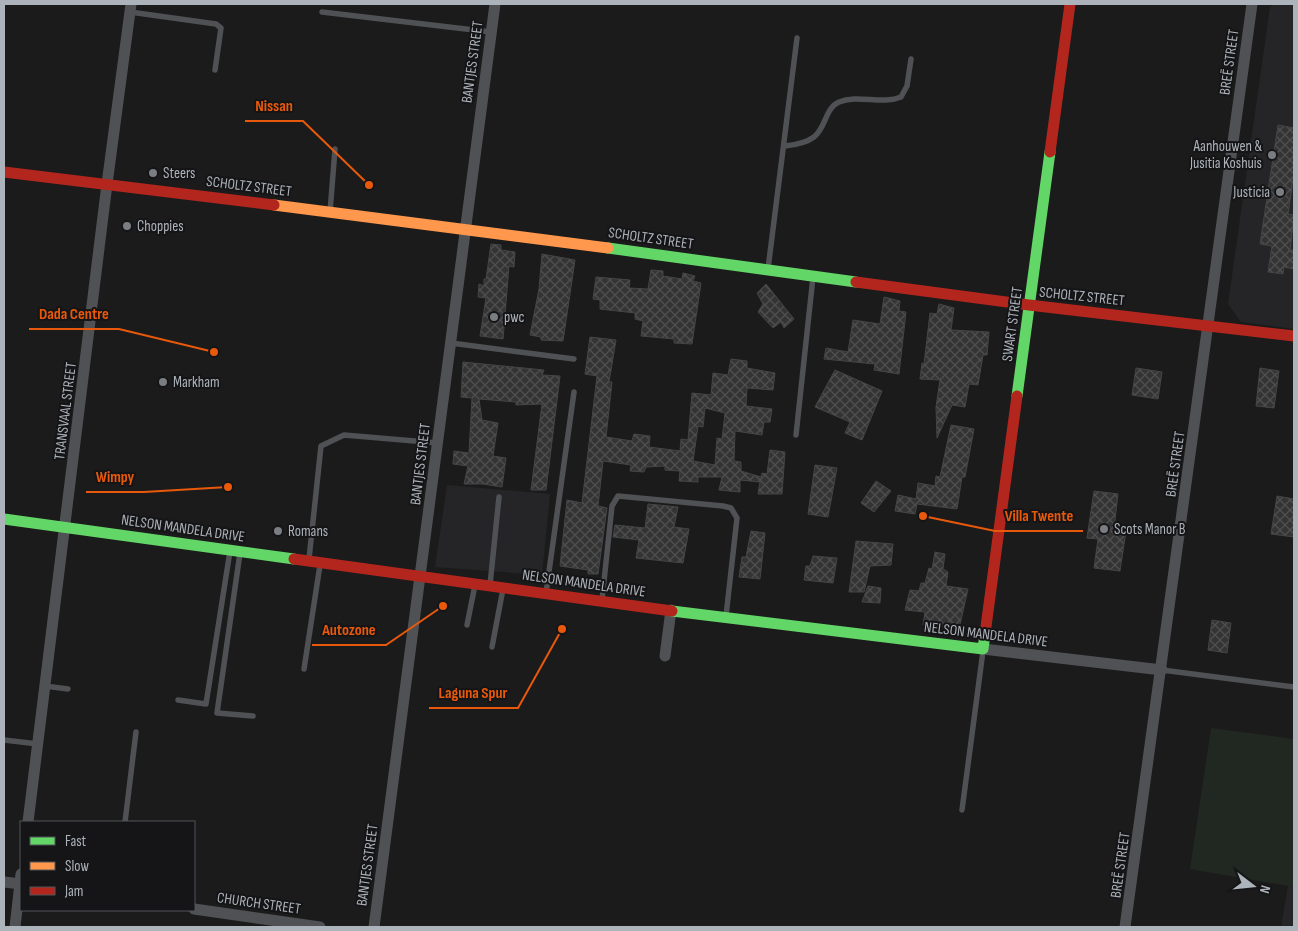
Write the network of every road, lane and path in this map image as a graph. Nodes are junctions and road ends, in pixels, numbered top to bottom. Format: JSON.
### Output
{"nodes":[{"id":1,"x":495,"y":4,"type":"edge"},
{"id":2,"x":1070,"y":4,"type":"edge"},
{"id":3,"x":1252,"y":4,"type":"edge"},
{"id":4,"x":131,"y":8,"type":"edge"},
{"id":5,"x":322,"y":12,"type":"dead end"},
{"id":6,"x":491,"y":32,"type":"junction"},
{"id":7,"x":797,"y":38,"type":"dead end"},
{"id":8,"x":911,"y":59,"type":"dead end"},
{"id":9,"x":215,"y":70,"type":"dead end"},
{"id":10,"x":784,"y":146,"type":"junction"},
{"id":11,"x":335,"y":149,"type":"dead end"},
{"id":12,"x":4,"y":172,"type":"edge"},
{"id":13,"x":107,"y":184,"type":"junction"},
{"id":14,"x":330,"y":212,"type":"junction"},
{"id":15,"x":465,"y":229,"type":"junction"},
{"id":16,"x":768,"y":269,"type":"junction"},
{"id":17,"x":814,"y":275,"type":"junction"},
{"id":18,"x":1029,"y":305,"type":"junction"},
{"id":19,"x":1209,"y":325,"type":"junction"},
{"id":20,"x":1294,"y":336,"type":"edge"},
{"id":21,"x":451,"y":343,"type":"junction"},
{"id":22,"x":574,"y":359,"type":"dead end"},
{"id":23,"x":574,"y":392,"type":"dead end"},
{"id":24,"x":796,"y":435,"type":"dead end"},
{"id":25,"x":438,"y":443,"type":"junction"},
{"id":26,"x":499,"y":497,"type":"dead end"},
{"id":27,"x":4,"y":518,"type":"edge"},
{"id":28,"x":66,"y":527,"type":"junction"},
{"id":29,"x":236,"y":550,"type":"junction"},
{"id":30,"x":314,"y":561,"type":"junction"},
{"id":31,"x":421,"y":575,"type":"junction"},
{"id":32,"x":475,"y":583,"type":"junction"},
{"id":33,"x":490,"y":585,"type":"junction"},
{"id":34,"x":503,"y":587,"type":"junction"},
{"id":35,"x":546,"y":593,"type":"junction"},
{"id":36,"x":602,"y":600,"type":"junction"},
{"id":37,"x":670,"y":610,"type":"junction"},
{"id":38,"x":726,"y":618,"type":"junction"},
{"id":39,"x":467,"y":625,"type":"dead end"},
{"id":40,"x":492,"y":647,"type":"dead end"},
{"id":41,"x":983,"y":649,"type":"junction"},
{"id":42,"x":665,"y":656,"type":"dead end"},
{"id":43,"x":304,"y":669,"type":"dead end"},
{"id":44,"x":1162,"y":670,"type":"junction"},
{"id":45,"x":45,"y":686,"type":"junction"},
{"id":46,"x":1294,"y":687,"type":"edge"},
{"id":47,"x":68,"y":689,"type":"dead end"},
{"id":48,"x":178,"y":700,"type":"dead end"},
{"id":49,"x":254,"y":716,"type":"dead end"},
{"id":50,"x":136,"y":732,"type":"dead end"},
{"id":51,"x":4,"y":740,"type":"edge"},
{"id":52,"x":38,"y":744,"type":"junction"},
{"id":53,"x":962,"y":810,"type":"dead end"},
{"id":54,"x":28,"y":821,"type":"edge"},
{"id":55,"x":125,"y":821,"type":"edge"},
{"id":56,"x":20,"y":881,"type":"edge"},
{"id":57,"x":4,"y":882,"type":"edge"},
{"id":58,"x":20,"y":888,"type":"edge"},
{"id":59,"x":195,"y":909,"type":"edge"},
{"id":60,"x":14,"y":927,"type":"edge"},
{"id":61,"x":320,"y":927,"type":"edge"},
{"id":62,"x":374,"y":927,"type":"edge"},
{"id":63,"x":1125,"y":927,"type":"edge"}],
"edges":[{"from":1,"to":6,"type":"street","name":"BANTJES STREET"},
{"from":2,"to":18,"type":"main road","name":"SWART STREET"},
{"from":3,"to":19,"type":"street","name":"BREË STREET"},
{"from":4,"to":9,"type":"lane"},
{"from":4,"to":13,"type":"street","name":"TRANSVAAL STREET"},
{"from":5,"to":6,"type":"lane"},
{"from":6,"to":15,"type":"street","name":"BANTJES STREET"},
{"from":7,"to":10,"type":"lane"},
{"from":8,"to":10,"type":"lane"},
{"from":10,"to":16,"type":"lane"},
{"from":11,"to":14,"type":"lane"},
{"from":12,"to":13,"type":"main road","name":"SCHOLTZ STREET"},
{"from":13,"to":14,"type":"main road","name":"SCHOLTZ STREET"},
{"from":13,"to":28,"type":"street","name":"TRANSVAAL STREET"},
{"from":14,"to":15,"type":"main road","name":"SCHOLTZ STREET"},
{"from":15,"to":16,"type":"main road","name":"SCHOLTZ STREET"},
{"from":15,"to":21,"type":"street","name":"BANTJES STREET"},
{"from":16,"to":17,"type":"main road","name":"SCHOLTZ STREET"},
{"from":17,"to":18,"type":"main road","name":"SCHOLTZ STREET"},
{"from":17,"to":24,"type":"lane"},
{"from":18,"to":19,"type":"main road","name":"SCHOLTZ STREET"},
{"from":18,"to":41,"type":"main road","name":"SWART STREET"},
{"from":19,"to":20,"type":"main road","name":"SCHOLTZ STREET"},
{"from":19,"to":44,"type":"street","name":"BREË STREET"},
{"from":21,"to":22,"type":"lane"},
{"from":21,"to":25,"type":"street","name":"BANTJES STREET"},
{"from":23,"to":35,"type":"lane"},
{"from":25,"to":30,"type":"lane"},
{"from":25,"to":31,"type":"street","name":"BANTJES STREET"},
{"from":26,"to":33,"type":"lane"},
{"from":27,"to":28,"type":"main road","name":"NELSON MANDELA DRIVE"},
{"from":28,"to":29,"type":"main road","name":"NELSON MANDELA DRIVE"},
{"from":28,"to":45,"type":"street","name":"TRANSVAAL STREET"},
{"from":29,"to":30,"type":"main road","name":"NELSON MANDELA DRIVE"},
{"from":29,"to":48,"type":"lane"},
{"from":29,"to":49,"type":"lane"},
{"from":30,"to":31,"type":"main road","name":"NELSON MANDELA DRIVE"},
{"from":30,"to":43,"type":"lane"},
{"from":31,"to":32,"type":"main road","name":"NELSON MANDELA DRIVE"},
{"from":31,"to":62,"type":"street","name":"BANTJES STREET"},
{"from":32,"to":33,"type":"main road","name":"NELSON MANDELA DRIVE"},
{"from":32,"to":39,"type":"lane"},
{"from":33,"to":34,"type":"main road","name":"NELSON MANDELA DRIVE"},
{"from":34,"to":35,"type":"main road","name":"NELSON MANDELA DRIVE"},
{"from":34,"to":40,"type":"lane"},
{"from":35,"to":36,"type":"main road","name":"NELSON MANDELA DRIVE"},
{"from":36,"to":37,"type":"main road","name":"NELSON MANDELA DRIVE"},
{"from":36,"to":38,"type":"lane"},
{"from":37,"to":38,"type":"main road","name":"NELSON MANDELA DRIVE"},
{"from":37,"to":42,"type":"street"},
{"from":38,"to":41,"type":"main road","name":"NELSON MANDELA DRIVE"},
{"from":41,"to":44,"type":"street","name":"NELSON MANDELA DRIVE"},
{"from":41,"to":53,"type":"lane"},
{"from":44,"to":46,"type":"lane"},
{"from":44,"to":63,"type":"street","name":"BREË STREET"},
{"from":45,"to":47,"type":"lane"},
{"from":45,"to":52,"type":"street","name":"TRANSVAAL STREET"},
{"from":50,"to":55,"type":"lane"},
{"from":51,"to":52,"type":"lane"},
{"from":52,"to":54,"type":"street","name":"TRANSVAAL STREET"},
{"from":56,"to":57,"type":"street"},
{"from":58,"to":60,"type":"street"},
{"from":59,"to":61,"type":"street","name":"CHURCH STREET"}]}
